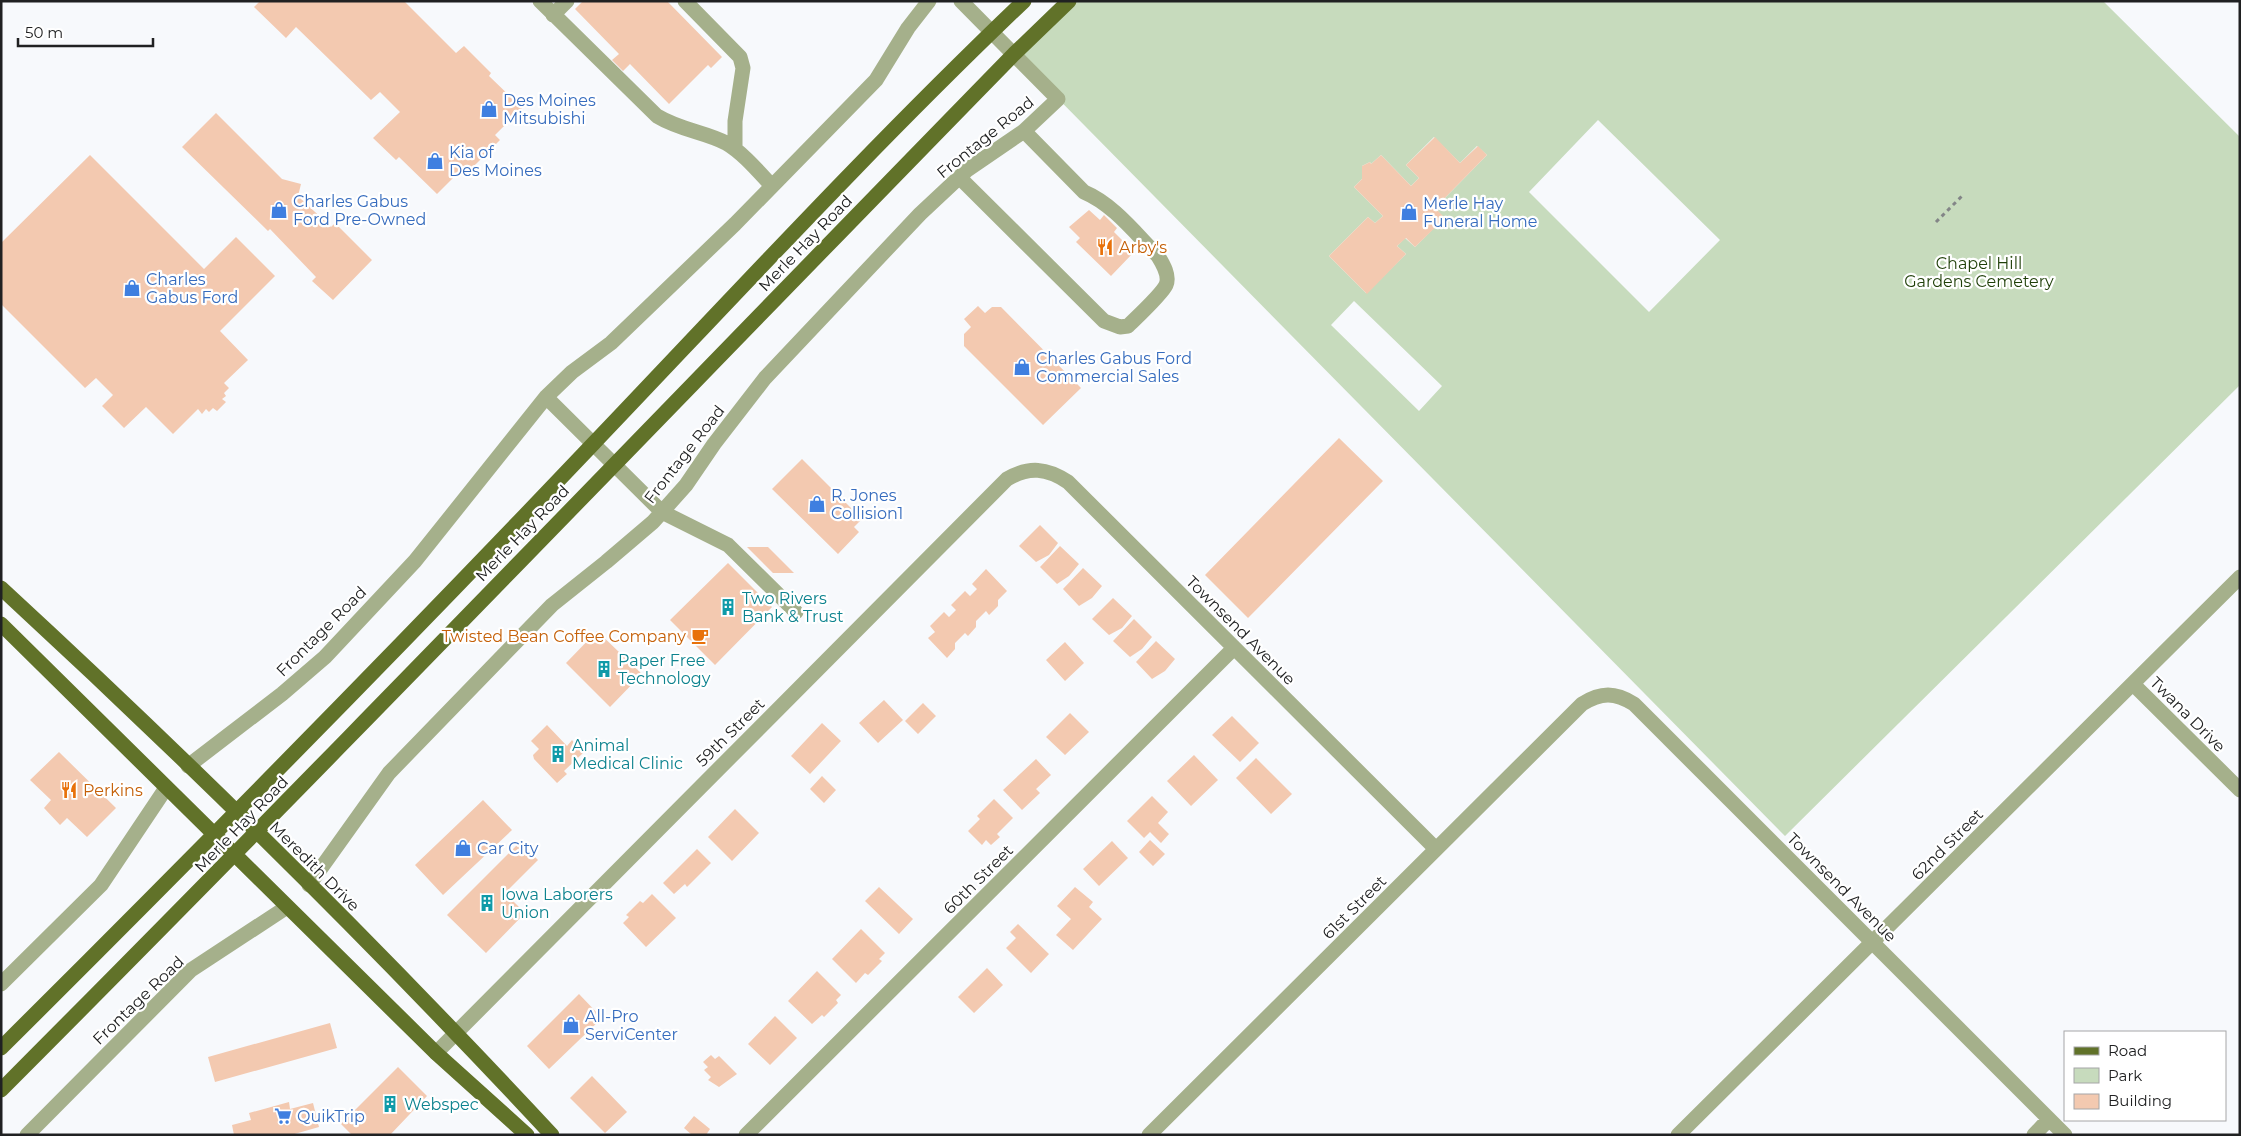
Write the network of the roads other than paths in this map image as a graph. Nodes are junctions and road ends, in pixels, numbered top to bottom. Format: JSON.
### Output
{"nodes":[{"id":1,"x":540,"y":1,"type":"edge"},
{"id":2,"x":567,"y":1,"type":"edge"},
{"id":3,"x":685,"y":1,"type":"edge"},
{"id":4,"x":929,"y":1,"type":"edge"},
{"id":5,"x":962,"y":1,"type":"edge"},
{"id":6,"x":1024,"y":1,"type":"edge"},
{"id":7,"x":1069,"y":1,"type":"edge"},
{"id":8,"x":553,"y":15,"type":"junction"},
{"id":9,"x":992,"y":32,"type":"junction"},
{"id":10,"x":1010,"y":50,"type":"junction"},
{"id":11,"x":1024,"y":130,"type":"junction"},
{"id":12,"x":735,"y":149,"type":"junction"},
{"id":13,"x":959,"y":178,"type":"junction"},
{"id":14,"x":772,"y":186,"type":"junction"},
{"id":15,"x":546,"y":397,"type":"junction"},
{"id":16,"x":593,"y":444,"type":"junction"},
{"id":17,"x":613,"y":464,"type":"junction"},
{"id":18,"x":1007,"y":479,"type":"joint"},
{"id":19,"x":662,"y":512,"type":"junction"},
{"id":20,"x":2240,"y":578,"type":"edge"},
{"id":21,"x":1,"y":588,"type":"edge"},
{"id":22,"x":796,"y":612,"type":"dead end"},
{"id":23,"x":1,"y":624,"type":"edge"},
{"id":24,"x":1234,"y":648,"type":"junction"},
{"id":25,"x":2133,"y":684,"type":"junction"},
{"id":26,"x":1582,"y":704,"type":"joint"},
{"id":27,"x":188,"y":766,"type":"junction"},
{"id":28,"x":166,"y":788,"type":"junction"},
{"id":29,"x":2240,"y":790,"type":"edge"},
{"id":30,"x":236,"y":814,"type":"junction"},
{"id":31,"x":257,"y":834,"type":"junction"},
{"id":32,"x":215,"y":835,"type":"junction"},
{"id":33,"x":1436,"y":849,"type":"junction"},
{"id":34,"x":235,"y":855,"type":"junction"},
{"id":35,"x":309,"y":885,"type":"junction"},
{"id":36,"x":287,"y":907,"type":"junction"},
{"id":37,"x":1872,"y":942,"type":"junction"},
{"id":38,"x":1,"y":984,"type":"edge"},
{"id":39,"x":456,"y":1032,"type":"junction"},
{"id":40,"x":1,"y":1048,"type":"edge"},
{"id":41,"x":436,"y":1053,"type":"junction"},
{"id":42,"x":1,"y":1090,"type":"edge"},
{"id":43,"x":2049,"y":1119,"type":"junction"},
{"id":44,"x":27,"y":1135,"type":"edge"},
{"id":45,"x":527,"y":1135,"type":"edge"},
{"id":46,"x":552,"y":1135,"type":"edge"},
{"id":47,"x":746,"y":1135,"type":"edge"},
{"id":48,"x":1149,"y":1135,"type":"edge"},
{"id":49,"x":1678,"y":1135,"type":"edge"},
{"id":50,"x":2034,"y":1135,"type":"edge"},
{"id":51,"x":2065,"y":1135,"type":"edge"}],
"edges":[{"from":1,"to":8,"type":"street"},
{"from":2,"to":8,"type":"street"},
{"from":3,"to":12,"type":"street"},
{"from":4,"to":14,"type":"street","name":"Frontage Road"},
{"from":5,"to":9,"type":"street"},
{"from":6,"to":9,"type":"main road","name":"Merle Hay Road"},
{"from":7,"to":10,"type":"main road","name":"Merle Hay Road"},
{"from":8,"to":12,"type":"street"},
{"from":9,"to":10,"type":"street"},
{"from":9,"to":16,"type":"main road","name":"Merle Hay Road"},
{"from":10,"to":11,"type":"street","name":"Frontage Road"},
{"from":10,"to":17,"type":"main road","name":"Merle Hay Road"},
{"from":11,"to":13,"type":"street","name":"Frontage Road"},
{"from":11,"to":13,"type":"street"},
{"from":12,"to":14,"type":"street"},
{"from":13,"to":19,"type":"street","name":"Frontage Road"},
{"from":14,"to":15,"type":"street","name":"Frontage Road"},
{"from":15,"to":16,"type":"street"},
{"from":15,"to":27,"type":"street","name":"Frontage Road"},
{"from":16,"to":17,"type":"street"},
{"from":16,"to":30,"type":"main road","name":"Merle Hay Road"},
{"from":17,"to":19,"type":"street"},
{"from":17,"to":31,"type":"main road","name":"Merle Hay Road"},
{"from":18,"to":24,"type":"street","name":"Townsend Avenue"},
{"from":18,"to":39,"type":"street","name":"59th Street"},
{"from":19,"to":22,"type":"street"},
{"from":19,"to":35,"type":"street","name":"Frontage Road"},
{"from":20,"to":25,"type":"street","name":"62nd Street"},
{"from":21,"to":27,"type":"main road","name":"Meredith Drive"},
{"from":23,"to":28,"type":"main road"},
{"from":24,"to":33,"type":"street","name":"Townsend Avenue"},
{"from":24,"to":47,"type":"street","name":"60th Street"},
{"from":25,"to":29,"type":"street","name":"Twana Drive"},
{"from":25,"to":37,"type":"street","name":"62nd Street"},
{"from":26,"to":33,"type":"street","name":"61st Street"},
{"from":26,"to":37,"type":"street","name":"Townsend Avenue"},
{"from":27,"to":30,"type":"main road","name":"Meredith Drive"},
{"from":28,"to":32,"type":"main road"},
{"from":28,"to":38,"type":"street"},
{"from":30,"to":31,"type":"main road","name":"Meredith Drive"},
{"from":30,"to":32,"type":"main road","name":"Merle Hay Road"},
{"from":31,"to":34,"type":"main road","name":"Merle Hay Road"},
{"from":31,"to":35,"type":"main road","name":"Meredith Drive"},
{"from":32,"to":34,"type":"main road"},
{"from":32,"to":40,"type":"main road","name":"Merle Hay Road"},
{"from":33,"to":48,"type":"street","name":"61st Street"},
{"from":34,"to":36,"type":"main road"},
{"from":34,"to":42,"type":"main road","name":"Merle Hay Road"},
{"from":35,"to":39,"type":"main road","name":"Meredith Drive"},
{"from":36,"to":41,"type":"main road"},
{"from":36,"to":44,"type":"street","name":"Frontage Road"},
{"from":37,"to":43,"type":"street","name":"Townsend Avenue"},
{"from":37,"to":49,"type":"street","name":"62nd Street"},
{"from":39,"to":41,"type":"street","name":"59th Street"},
{"from":39,"to":46,"type":"main road","name":"Meredith Drive"},
{"from":41,"to":45,"type":"main road"},
{"from":43,"to":50,"type":"street"},
{"from":43,"to":51,"type":"street","name":"Townsend Avenue"}]}
